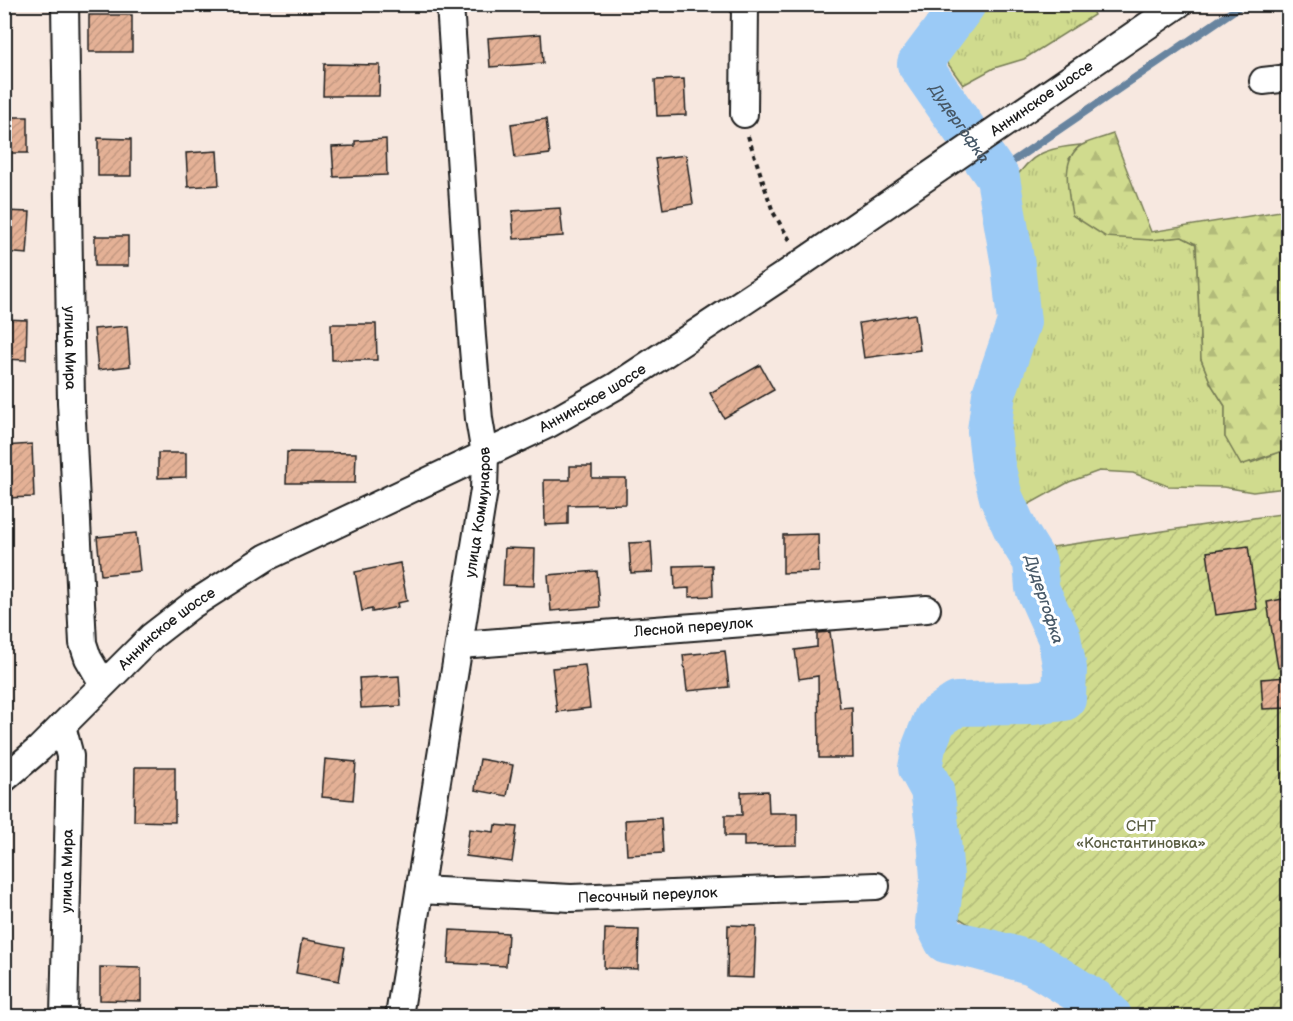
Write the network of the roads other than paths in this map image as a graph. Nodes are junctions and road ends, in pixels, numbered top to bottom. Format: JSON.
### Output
{"nodes":[{"id":1,"x":65,"y":4,"type":"edge"},
{"id":2,"x":450,"y":4,"type":"edge"},
{"id":3,"x":745,"y":4,"type":"edge"},
{"id":4,"x":1179,"y":4,"type":"edge"},
{"id":5,"x":1288,"y":78,"type":"edge"},
{"id":6,"x":1263,"y":81,"type":"dead end"},
{"id":7,"x":744,"y":114,"type":"road end"},
{"id":8,"x":485,"y":454,"type":"junction"},
{"id":9,"x":927,"y":609,"type":"dead end"},
{"id":10,"x":460,"y":645,"type":"junction"},
{"id":11,"x":103,"y":684,"type":"junction"},
{"id":12,"x":62,"y":726,"type":"junction"},
{"id":13,"x":4,"y":779,"type":"edge"},
{"id":14,"x":876,"y":886,"type":"dead end"},
{"id":15,"x":420,"y":890,"type":"junction"},
{"id":16,"x":64,"y":1017,"type":"edge"},
{"id":17,"x":399,"y":1017,"type":"edge"}],
"edges":[{"from":1,"to":11,"type":"street","name":"улица Мира"},
{"from":2,"to":8,"type":"street","name":"улица Коммунаров"},
{"from":3,"to":7,"type":"street"},
{"from":4,"to":8,"type":"street","name":"Аннинское шоссе"},
{"from":5,"to":6,"type":"street"},
{"from":8,"to":10,"type":"street","name":"улица Коммунаров"},
{"from":8,"to":11,"type":"street","name":"Аннинское шоссе"},
{"from":9,"to":10,"type":"street","name":"Лесной переулок"},
{"from":10,"to":15,"type":"street","name":"улица Коммунаров"},
{"from":11,"to":12,"type":"street","name":"Аннинское шоссе"},
{"from":12,"to":13,"type":"street","name":"Аннинское шоссе"},
{"from":12,"to":16,"type":"street","name":"улица Мира"},
{"from":14,"to":15,"type":"street","name":"Песочный переулок"},
{"from":15,"to":17,"type":"street","name":"улица Коммунаров"}]}
